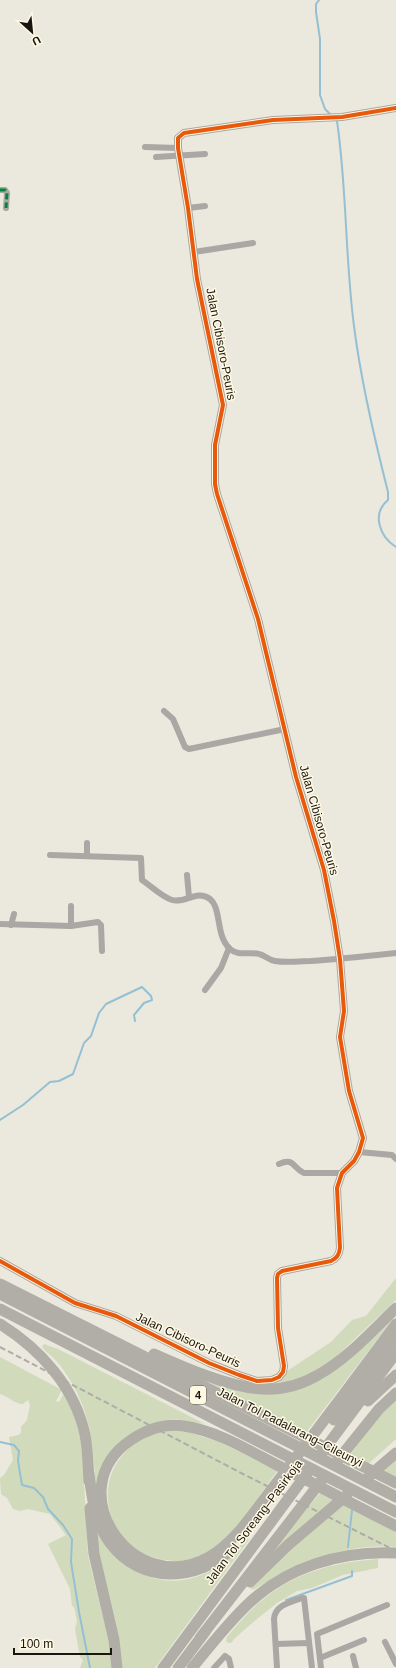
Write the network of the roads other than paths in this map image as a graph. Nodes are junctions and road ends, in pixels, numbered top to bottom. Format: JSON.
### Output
{"nodes":[{"id":1,"x":396,"y":108,"type":"edge"},
{"id":2,"x":145,"y":147,"type":"dead end"},
{"id":3,"x":178,"y":148,"type":"junction"},
{"id":4,"x":205,"y":154,"type":"dead end"},
{"id":5,"x":156,"y":157,"type":"dead end"},
{"id":6,"x":179,"y":157,"type":"junction"},
{"id":7,"x":0,"y":190,"type":"edge"},
{"id":8,"x":205,"y":206,"type":"dead end"},
{"id":9,"x":6,"y":208,"type":"dead end"},
{"id":10,"x":188,"y":208,"type":"junction"},
{"id":11,"x":254,"y":243,"type":"dead end"},
{"id":12,"x":194,"y":252,"type":"junction"},
{"id":13,"x":164,"y":711,"type":"dead end"},
{"id":14,"x":285,"y":729,"type":"junction"},
{"id":15,"x":88,"y":843,"type":"dead end"},
{"id":16,"x":50,"y":855,"type":"dead end"},
{"id":17,"x":87,"y":856,"type":"junction"},
{"id":18,"x":187,"y":875,"type":"dead end"},
{"id":19,"x":189,"y":897,"type":"junction"},
{"id":20,"x":71,"y":906,"type":"dead end"},
{"id":21,"x":14,"y":914,"type":"dead end"},
{"id":22,"x":0,"y":924,"type":"edge"},
{"id":23,"x":11,"y":925,"type":"junction"},
{"id":24,"x":71,"y":926,"type":"junction"},
{"id":25,"x":228,"y":948,"type":"junction"},
{"id":26,"x":102,"y":951,"type":"dead end"},
{"id":27,"x":396,"y":953,"type":"edge"},
{"id":28,"x":340,"y":959,"type":"junction"},
{"id":29,"x":204,"y":990,"type":"dead end"},
{"id":30,"x":359,"y":1152,"type":"junction"},
{"id":31,"x":396,"y":1159,"type":"edge"},
{"id":32,"x":279,"y":1164,"type":"dead end"},
{"id":33,"x":342,"y":1173,"type":"junction"},
{"id":34,"x":0,"y":1261,"type":"edge"},
{"id":35,"x":0,"y":1284,"type":"edge"},
{"id":36,"x":0,"y":1294,"type":"edge"},
{"id":37,"x":48,"y":1308,"type":"junction"},
{"id":38,"x":396,"y":1308,"type":"edge"},
{"id":39,"x":0,"y":1309,"type":"edge"},
{"id":40,"x":0,"y":1324,"type":"edge"},
{"id":41,"x":396,"y":1324,"type":"edge"},
{"id":42,"x":396,"y":1338,"type":"edge"},
{"id":43,"x":396,"y":1353,"type":"edge"},
{"id":44,"x":396,"y":1375,"type":"edge"},
{"id":45,"x":396,"y":1393,"type":"edge"},
{"id":46,"x":324,"y":1438,"type":"junction"},
{"id":47,"x":396,"y":1452,"type":"edge"},
{"id":48,"x":89,"y":1474,"type":"junction"},
{"id":49,"x":396,"y":1484,"type":"edge"},
{"id":50,"x":279,"y":1485,"type":"junction"},
{"id":51,"x":396,"y":1497,"type":"edge"},
{"id":52,"x":396,"y":1512,"type":"edge"},
{"id":53,"x":396,"y":1526,"type":"edge"},
{"id":54,"x":396,"y":1553,"type":"edge"},
{"id":55,"x":387,"y":1605,"type":"dead end"},
{"id":56,"x":200,"y":1638,"type":"junction"},
{"id":57,"x":364,"y":1640,"type":"dead end"},
{"id":58,"x":385,"y":1642,"type":"dead end"},
{"id":59,"x":309,"y":1643,"type":"junction"},
{"id":60,"x":276,"y":1644,"type":"junction"},
{"id":61,"x":353,"y":1656,"type":"dead end"},
{"id":62,"x":320,"y":1658,"type":"junction"},
{"id":63,"x":396,"y":1664,"type":"edge"},
{"id":64,"x":117,"y":1668,"type":"edge"},
{"id":65,"x":163,"y":1668,"type":"edge"},
{"id":66,"x":178,"y":1668,"type":"edge"},
{"id":67,"x":192,"y":1668,"type":"edge"},
{"id":68,"x":214,"y":1668,"type":"edge"},
{"id":69,"x":231,"y":1668,"type":"edge"},
{"id":70,"x":277,"y":1668,"type":"edge"},
{"id":71,"x":312,"y":1668,"type":"edge"},
{"id":72,"x":321,"y":1668,"type":"edge"},
{"id":73,"x":356,"y":1668,"type":"edge"}],
"edges":[{"from":1,"to":3,"type":"street"},
{"from":2,"to":3,"type":"street"},
{"from":3,"to":6,"type":"street","name":"Jalan Cibisoro-Peuris"},
{"from":4,"to":6,"type":"street"},
{"from":5,"to":6,"type":"street"},
{"from":6,"to":10,"type":"street","name":"Jalan Cibisoro-Peuris"},
{"from":7,"to":9,"type":"street"},
{"from":8,"to":10,"type":"street"},
{"from":10,"to":12,"type":"street","name":"Jalan Cibisoro-Peuris"},
{"from":11,"to":12,"type":"street"},
{"from":12,"to":14,"type":"street","name":"Jalan Cibisoro-Peuris"},
{"from":13,"to":14,"type":"street"},
{"from":14,"to":28,"type":"street","name":"Jalan Cibisoro-Peuris"},
{"from":15,"to":17,"type":"street"},
{"from":16,"to":17,"type":"street"},
{"from":17,"to":19,"type":"street"},
{"from":18,"to":19,"type":"street"},
{"from":19,"to":25,"type":"street"},
{"from":20,"to":24,"type":"street"},
{"from":21,"to":23,"type":"street"},
{"from":22,"to":23,"type":"street"},
{"from":23,"to":24,"type":"street"},
{"from":24,"to":26,"type":"street"},
{"from":25,"to":28,"type":"street"},
{"from":25,"to":29,"type":"street"},
{"from":27,"to":28,"type":"street"},
{"from":28,"to":30,"type":"street","name":"Jalan Cibisoro-Peuris"},
{"from":30,"to":31,"type":"street"},
{"from":30,"to":33,"type":"street","name":"Jalan Cibisoro-Peuris"},
{"from":32,"to":33,"type":"street"},
{"from":33,"to":34,"type":"street","name":"Jalan Cibisoro-Peuris"},
{"from":35,"to":37,"type":"highway"},
{"from":36,"to":51,"type":"highway","name":"Jalan Tol Padalarang–Cileunyi","number":"4"},
{"from":37,"to":38,"type":"highway"},
{"from":37,"to":49,"type":"highway"},
{"from":39,"to":52,"type":"highway","number":"4"},
{"from":40,"to":48,"type":"highway"},
{"from":41,"to":46,"type":"highway"},
{"from":42,"to":46,"type":"highway"},
{"from":43,"to":46,"type":"highway","name":"Jalan Tol Soreang–Pasirkoja"},
{"from":44,"to":46,"type":"highway"},
{"from":45,"to":56,"type":"highway"},
{"from":46,"to":50,"type":"highway"},
{"from":46,"to":65,"type":"highway","name":"Jalan Tol Soreang–Pasirkoja"},
{"from":47,"to":56,"type":"highway"},
{"from":48,"to":50,"type":"highway"},
{"from":48,"to":64,"type":"highway"},
{"from":50,"to":53,"type":"highway"},
{"from":54,"to":67,"type":"highway"},
{"from":55,"to":62,"type":"street"},
{"from":56,"to":66,"type":"highway"},
{"from":57,"to":62,"type":"street"},
{"from":58,"to":63,"type":"street"},
{"from":59,"to":60,"type":"street"},
{"from":59,"to":60,"type":"street"},
{"from":59,"to":71,"type":"street"},
{"from":60,"to":70,"type":"street"},
{"from":61,"to":73,"type":"street"},
{"from":62,"to":72,"type":"street"},
{"from":68,"to":69,"type":"street"}]}
